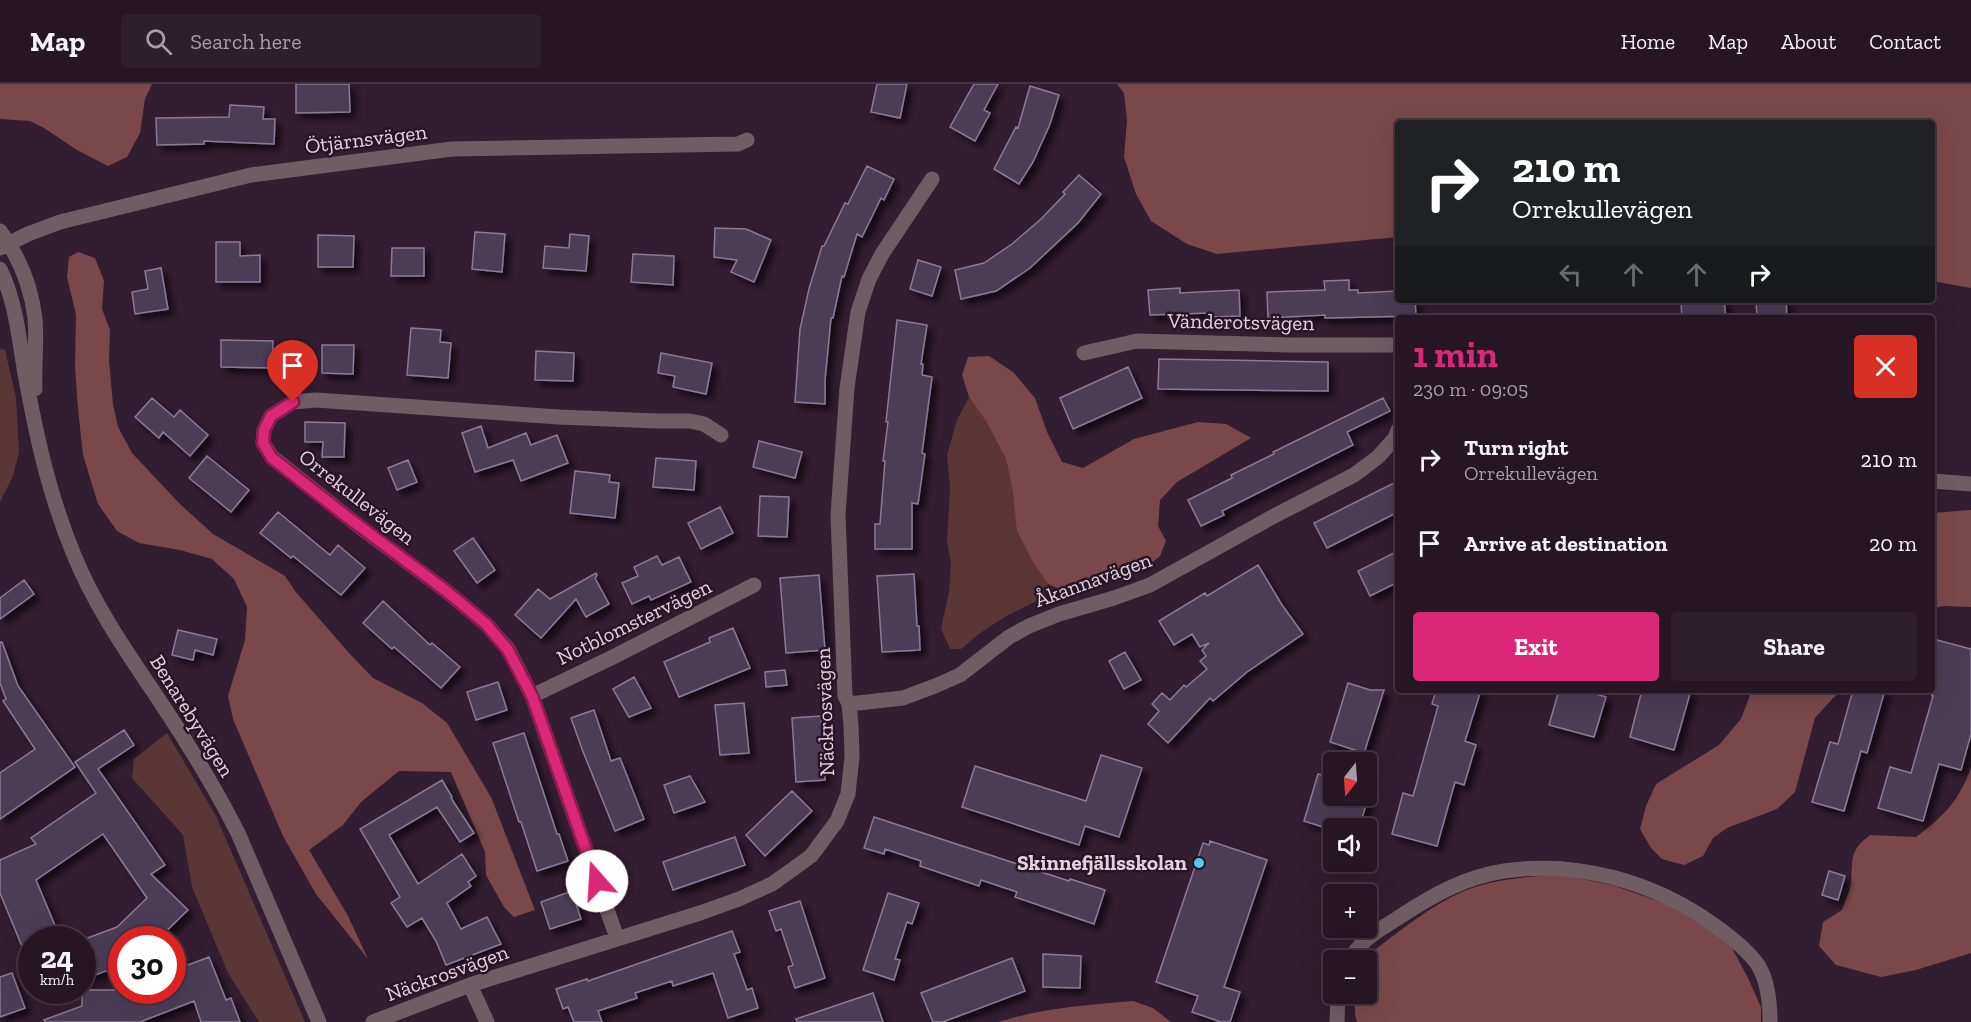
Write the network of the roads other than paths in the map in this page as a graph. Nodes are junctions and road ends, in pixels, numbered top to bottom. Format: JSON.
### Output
{"nodes":[{"id":1,"x":747,"y":140,"type":"dead end"},
{"id":2,"x":932,"y":179,"type":"dead end"},
{"id":3,"x":3,"y":241,"type":"edge"},
{"id":4,"x":0,"y":269,"type":"edge"},
{"id":5,"x":1395,"y":345,"type":"edge"},
{"id":6,"x":1084,"y":354,"type":"dead end"},
{"id":7,"x":36,"y":431,"type":"junction"},
{"id":8,"x":721,"y":435,"type":"dead end"},
{"id":9,"x":1395,"y":438,"type":"edge"},
{"id":10,"x":1935,"y":481,"type":"edge"},
{"id":11,"x":1971,"y":484,"type":"edge"},
{"id":12,"x":754,"y":585,"type":"dead end"},
{"id":13,"x":532,"y":696,"type":"junction"},
{"id":14,"x":849,"y":704,"type":"junction"},
{"id":15,"x":617,"y":938,"type":"junction"},
{"id":16,"x":1358,"y":950,"type":"edge"},
{"id":17,"x":470,"y":985,"type":"junction"},
{"id":18,"x":1338,"y":1004,"type":"edge"},
{"id":19,"x":319,"y":1022,"type":"edge"},
{"id":20,"x":373,"y":1022,"type":"edge"},
{"id":21,"x":487,"y":1022,"type":"edge"},
{"id":22,"x":1337,"y":1022,"type":"edge"},
{"id":23,"x":1770,"y":1022,"type":"edge"}],
"edges":[{"from":1,"to":3,"type":"street","name":"Ötjärnsvägen"},
{"from":2,"to":14,"type":"street","name":"Näckrosvägen"},
{"from":3,"to":7,"type":"street","name":"Benarebyvägen"},
{"from":4,"to":7,"type":"street","name":"Benarebyvägen"},
{"from":5,"to":6,"type":"street","name":"Vänderotsvägen"},
{"from":7,"to":19,"type":"street","name":"Benarebyvägen"},
{"from":8,"to":13,"type":"street","name":"Orrekullevägen"},
{"from":9,"to":14,"type":"street","name":"Åkannavägen"},
{"from":10,"to":11,"type":"street"},
{"from":12,"to":13,"type":"street","name":"Notblomstervägen"},
{"from":13,"to":15,"type":"street","name":"Orrekullevägen"},
{"from":14,"to":15,"type":"street","name":"Näckrosvägen"},
{"from":15,"to":17,"type":"street","name":"Näckrosvägen"},
{"from":16,"to":23,"type":"street"},
{"from":17,"to":20,"type":"street","name":"Näckrosvägen"},
{"from":17,"to":21,"type":"street"},
{"from":18,"to":22,"type":"street"}]}
